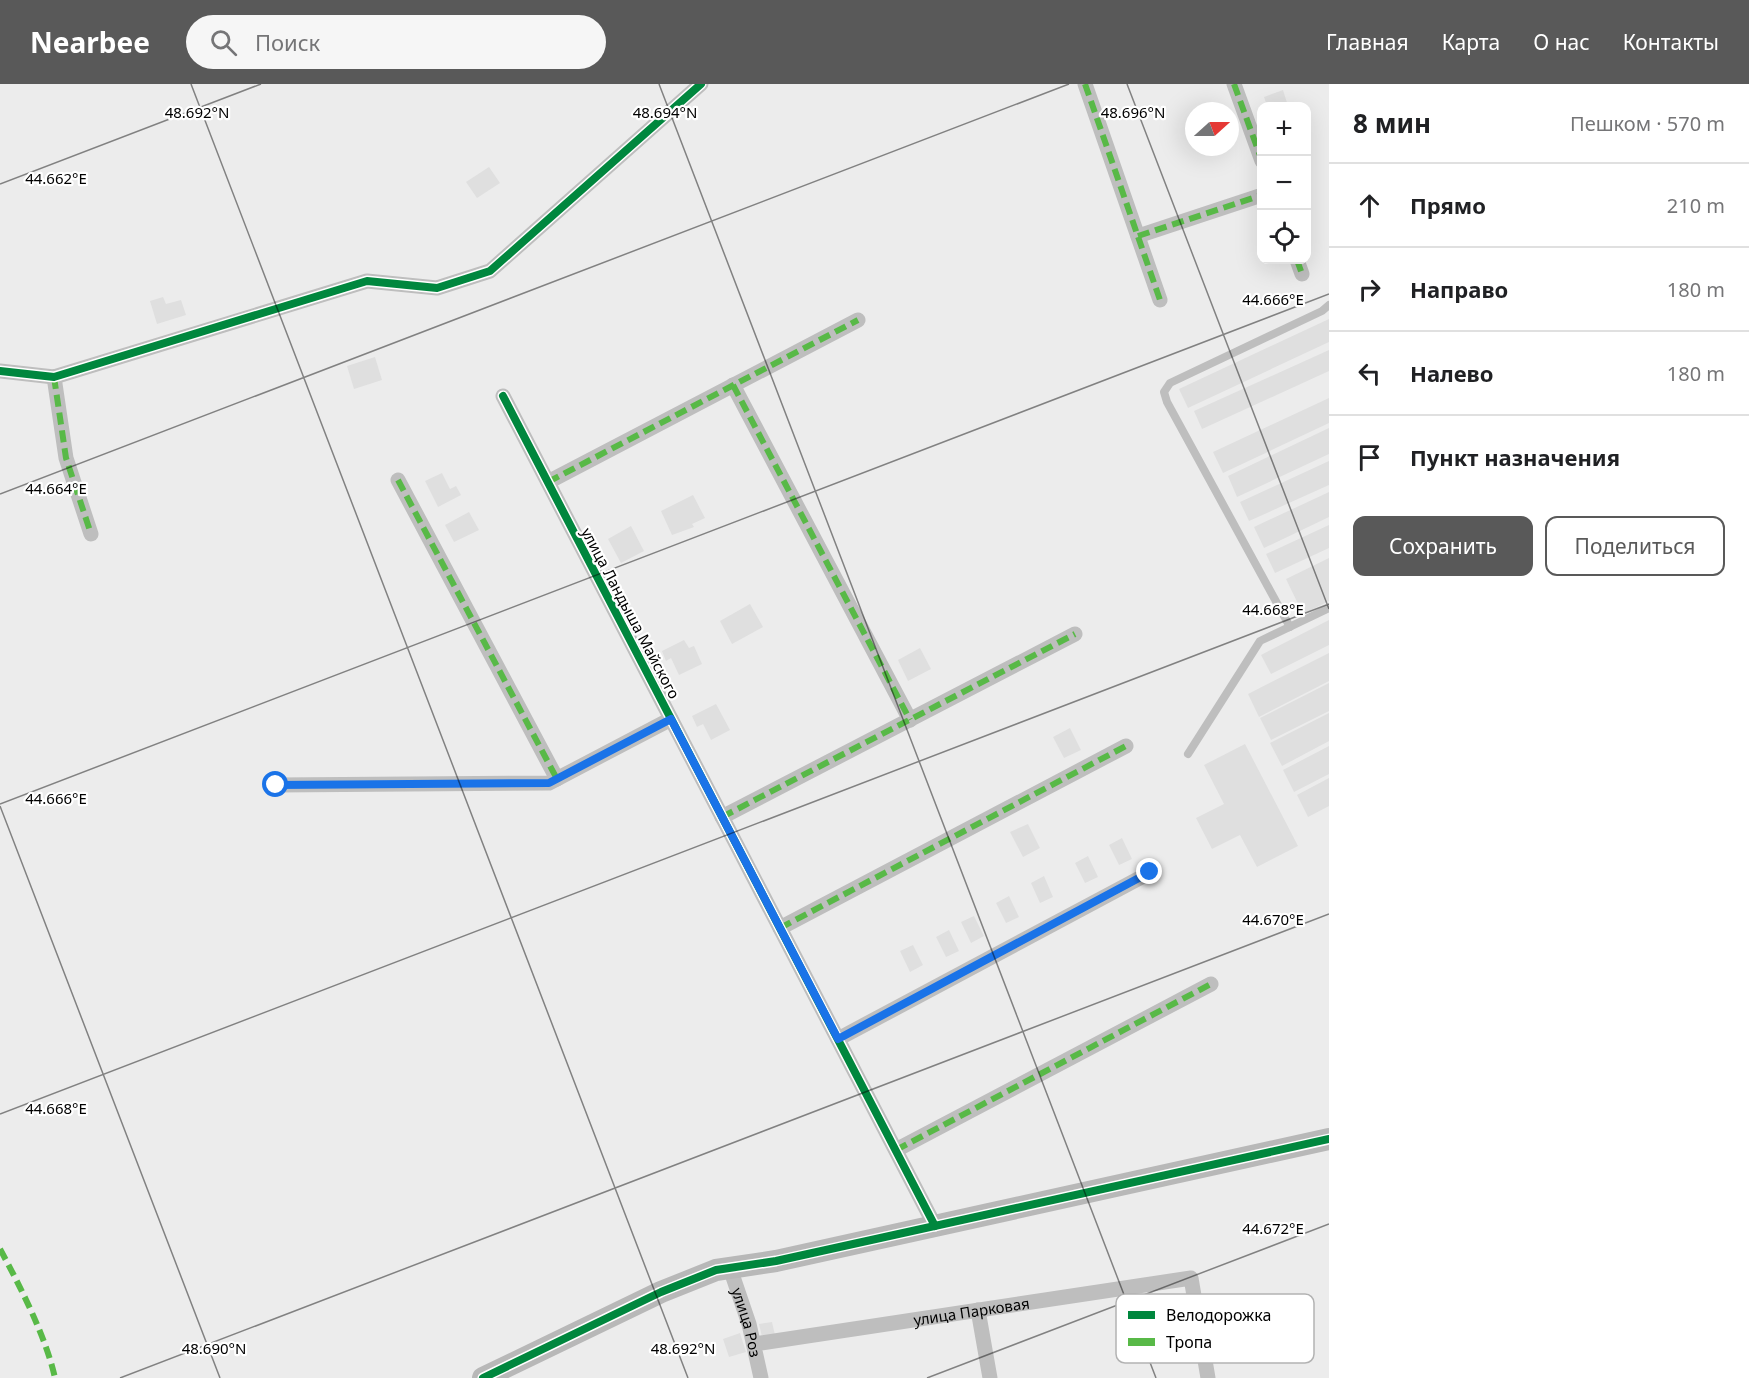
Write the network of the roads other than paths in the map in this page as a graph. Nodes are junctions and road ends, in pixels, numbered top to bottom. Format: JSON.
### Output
{"nodes":[{"id":1,"x":701,"y":84,"type":"edge"},
{"id":2,"x":1085,"y":84,"type":"edge"},
{"id":3,"x":1234,"y":84,"type":"edge"},
{"id":4,"x":1260,"y":156,"type":"edge"},
{"id":5,"x":1257,"y":197,"type":"edge"},
{"id":6,"x":1138,"y":236,"type":"junction"},
{"id":7,"x":1160,"y":300,"type":"dead end"},
{"id":8,"x":1329,"y":305,"type":"edge"},
{"id":9,"x":858,"y":320,"type":"dead end"},
{"id":10,"x":0,"y":371,"type":"edge"},
{"id":11,"x":54,"y":377,"type":"junction"},
{"id":12,"x":733,"y":385,"type":"junction"},
{"id":13,"x":503,"y":396,"type":"dead end"},
{"id":14,"x":398,"y":480,"type":"dead end"},
{"id":15,"x":548,"y":482,"type":"junction"},
{"id":16,"x":91,"y":534,"type":"dead end"},
{"id":17,"x":1329,"y":608,"type":"edge"},
{"id":18,"x":1290,"y":627,"type":"junction"},
{"id":19,"x":1075,"y":634,"type":"dead end"},
{"id":20,"x":671,"y":719,"type":"junction"},
{"id":21,"x":909,"y":720,"type":"junction"},
{"id":22,"x":1126,"y":746,"type":"dead end"},
{"id":23,"x":1188,"y":754,"type":"dead end"},
{"id":24,"x":557,"y":779,"type":"junction"},
{"id":25,"x":276,"y":785,"type":"dead end"},
{"id":26,"x":722,"y":817,"type":"junction"},
{"id":27,"x":1150,"y":872,"type":"dead end"},
{"id":28,"x":780,"y":928,"type":"junction"},
{"id":29,"x":1211,"y":984,"type":"dead end"},
{"id":30,"x":838,"y":1039,"type":"junction"},
{"id":31,"x":1329,"y":1139,"type":"edge"},
{"id":32,"x":896,"y":1150,"type":"junction"},
{"id":33,"x":935,"y":1226,"type":"junction"},
{"id":34,"x":730,"y":1268,"type":"junction"},
{"id":35,"x":1194,"y":1294,"type":"edge"},
{"id":36,"x":978,"y":1310,"type":"junction"},
{"id":37,"x":754,"y":1344,"type":"junction"},
{"id":38,"x":1205,"y":1363,"type":"edge"},
{"id":39,"x":483,"y":1378,"type":"edge"},
{"id":40,"x":760,"y":1378,"type":"edge"},
{"id":41,"x":990,"y":1378,"type":"edge"},
{"id":42,"x":1208,"y":1378,"type":"edge"}],
"edges":[{"from":1,"to":11,"type":"street"},
{"from":2,"to":6,"type":"street"},
{"from":3,"to":4,"type":"street"},
{"from":5,"to":6,"type":"street"},
{"from":6,"to":7,"type":"street"},
{"from":8,"to":18,"type":"lane"},
{"from":9,"to":12,"type":"street"},
{"from":10,"to":11,"type":"street"},
{"from":11,"to":16,"type":"street"},
{"from":12,"to":15,"type":"street"},
{"from":12,"to":21,"type":"street"},
{"from":13,"to":15,"type":"street","name":"улица Ландыша Майского"},
{"from":14,"to":24,"type":"street"},
{"from":15,"to":20,"type":"street","name":"улица Ландыша Майского"},
{"from":17,"to":18,"type":"lane"},
{"from":18,"to":23,"type":"lane"},
{"from":19,"to":21,"type":"street"},
{"from":20,"to":24,"type":"street"},
{"from":20,"to":26,"type":"street","name":"улица Ландыша Майского"},
{"from":21,"to":26,"type":"street"},
{"from":22,"to":28,"type":"street"},
{"from":24,"to":25,"type":"street"},
{"from":26,"to":28,"type":"street","name":"улица Ландыша Майского"},
{"from":27,"to":30,"type":"street"},
{"from":28,"to":30,"type":"street","name":"улица Ландыша Майского"},
{"from":29,"to":32,"type":"street"},
{"from":30,"to":32,"type":"street","name":"улица Ландыша Майского"},
{"from":31,"to":33,"type":"street"},
{"from":32,"to":33,"type":"street","name":"улица Ландыша Майского"},
{"from":33,"to":34,"type":"street"},
{"from":34,"to":37,"type":"street","name":"улица Роз"},
{"from":34,"to":39,"type":"street"},
{"from":35,"to":36,"type":"street","name":"улица Парковая"},
{"from":36,"to":37,"type":"street","name":"улица Парковая"},
{"from":36,"to":41,"type":"street"},
{"from":37,"to":40,"type":"street","name":"улица Роз"},
{"from":38,"to":42,"type":"street","name":"улица Парковая"}]}
